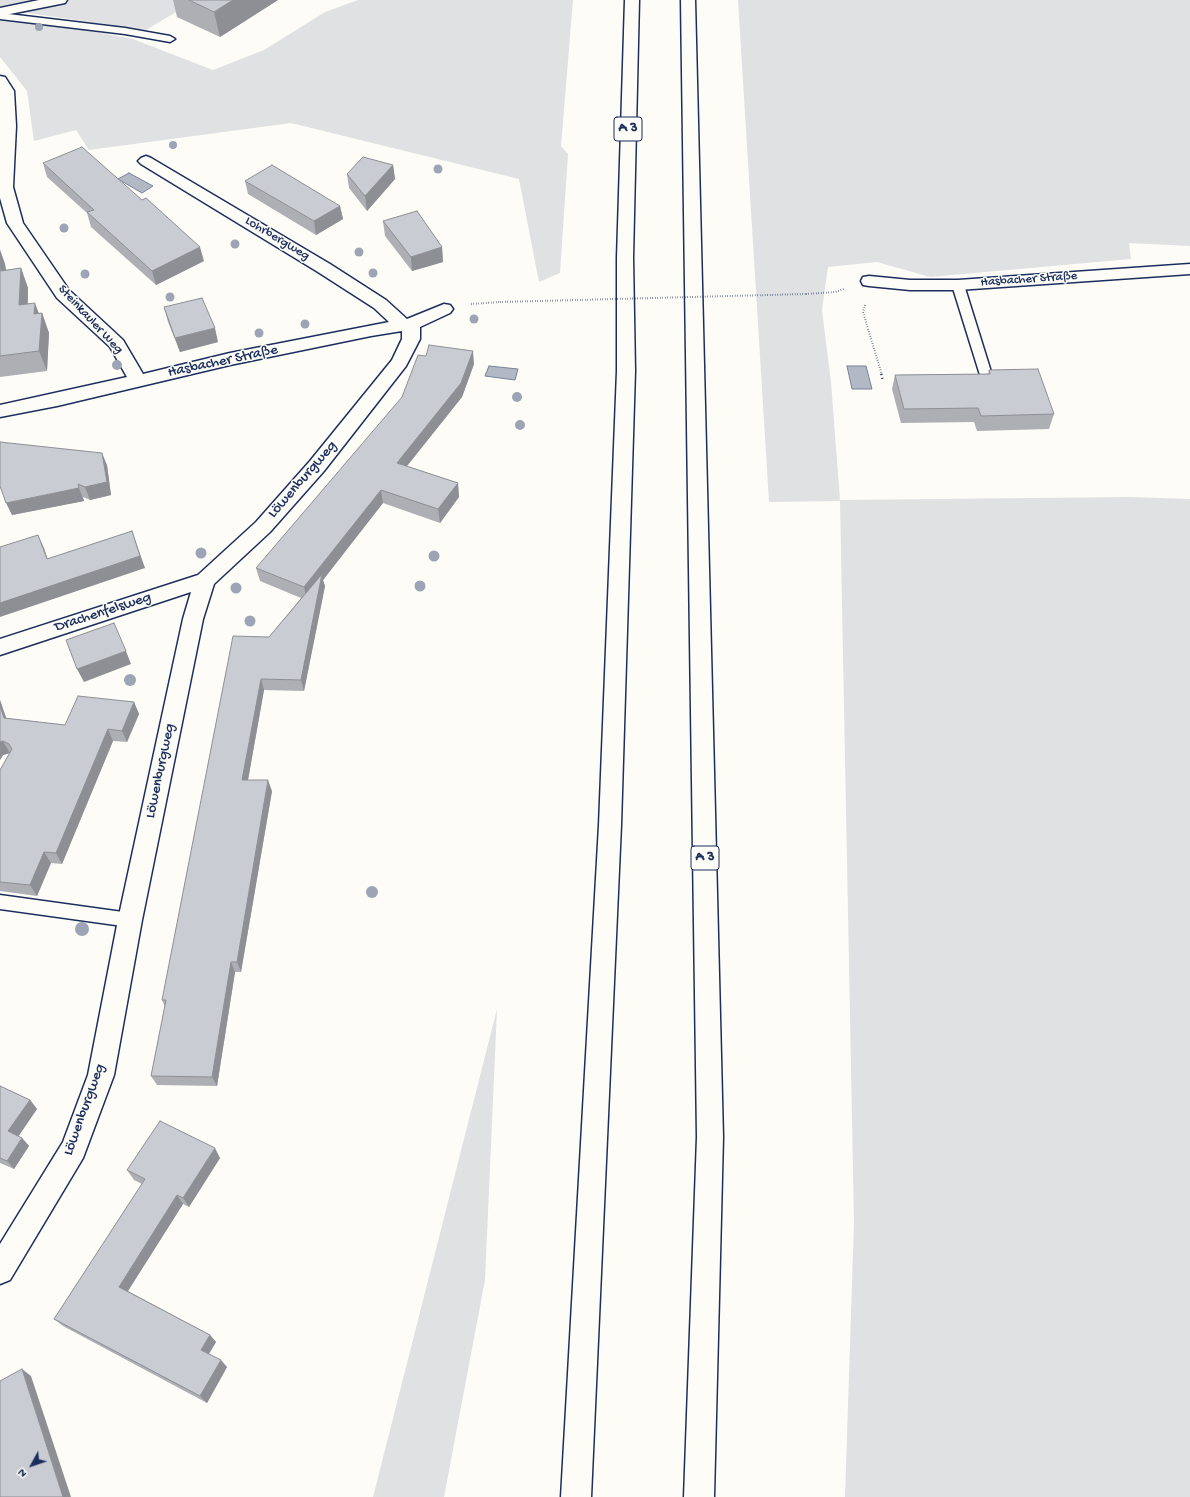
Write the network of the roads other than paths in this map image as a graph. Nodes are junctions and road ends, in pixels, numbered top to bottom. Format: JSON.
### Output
{"nodes":[{"id":1,"x":60,"y":0,"type":"edge"},
{"id":2,"x":632,"y":0,"type":"edge"},
{"id":3,"x":688,"y":0,"type":"edge"},
{"id":4,"x":0,"y":12,"type":"edge"},
{"id":5,"x":0,"y":16,"type":"edge"},
{"id":6,"x":170,"y":39,"type":"dead end"},
{"id":7,"x":0,"y":80,"type":"edge"},
{"id":8,"x":146,"y":161,"type":"dead end"},
{"id":9,"x":1190,"y":269,"type":"edge"},
{"id":10,"x":869,"y":281,"type":"road end"},
{"id":11,"x":958,"y":285,"type":"junction"},
{"id":12,"x":444,"y":309,"type":"dead end"},
{"id":13,"x":407,"y":324,"type":"junction"},
{"id":14,"x":986,"y":375,"type":"edge"},
{"id":15,"x":138,"y":381,"type":"junction"},
{"id":16,"x":0,"y":411,"type":"edge"},
{"id":17,"x":205,"y":580,"type":"junction"},
{"id":18,"x":0,"y":647,"type":"edge"},
{"id":19,"x":0,"y":902,"type":"edge"},
{"id":20,"x":130,"y":920,"type":"junction"},
{"id":21,"x":0,"y":1270,"type":"edge"},
{"id":22,"x":576,"y":1497,"type":"edge"},
{"id":23,"x":699,"y":1497,"type":"edge"}],
"edges":[{"from":1,"to":4,"type":"main road"},
{"from":2,"to":22,"type":"main road","number":"A 3"},
{"from":3,"to":23,"type":"main road","number":"A 3"},
{"from":5,"to":6,"type":"lane"},
{"from":7,"to":15,"type":"main road","name":"Steinkauler Weg"},
{"from":8,"to":13,"type":"main road","name":"Lohrbergweg"},
{"from":9,"to":11,"type":"main road","name":"Hasbacher Straße"},
{"from":10,"to":11,"type":"main road","name":"Hasbacher Straße"},
{"from":11,"to":14,"type":"lane"},
{"from":12,"to":13,"type":"main road","name":"Hasbacher Straße"},
{"from":13,"to":15,"type":"main road","name":"Hasbacher Straße"},
{"from":13,"to":17,"type":"main road","name":"Löwenburgweg"},
{"from":15,"to":16,"type":"main road","name":"Hasbacher Straße"},
{"from":17,"to":18,"type":"main road","name":"Drachenfelsweg"},
{"from":17,"to":20,"type":"main road","name":"Löwenburgweg"},
{"from":19,"to":20,"type":"lane"},
{"from":20,"to":21,"type":"main road","name":"Löwenburgweg"}]}
